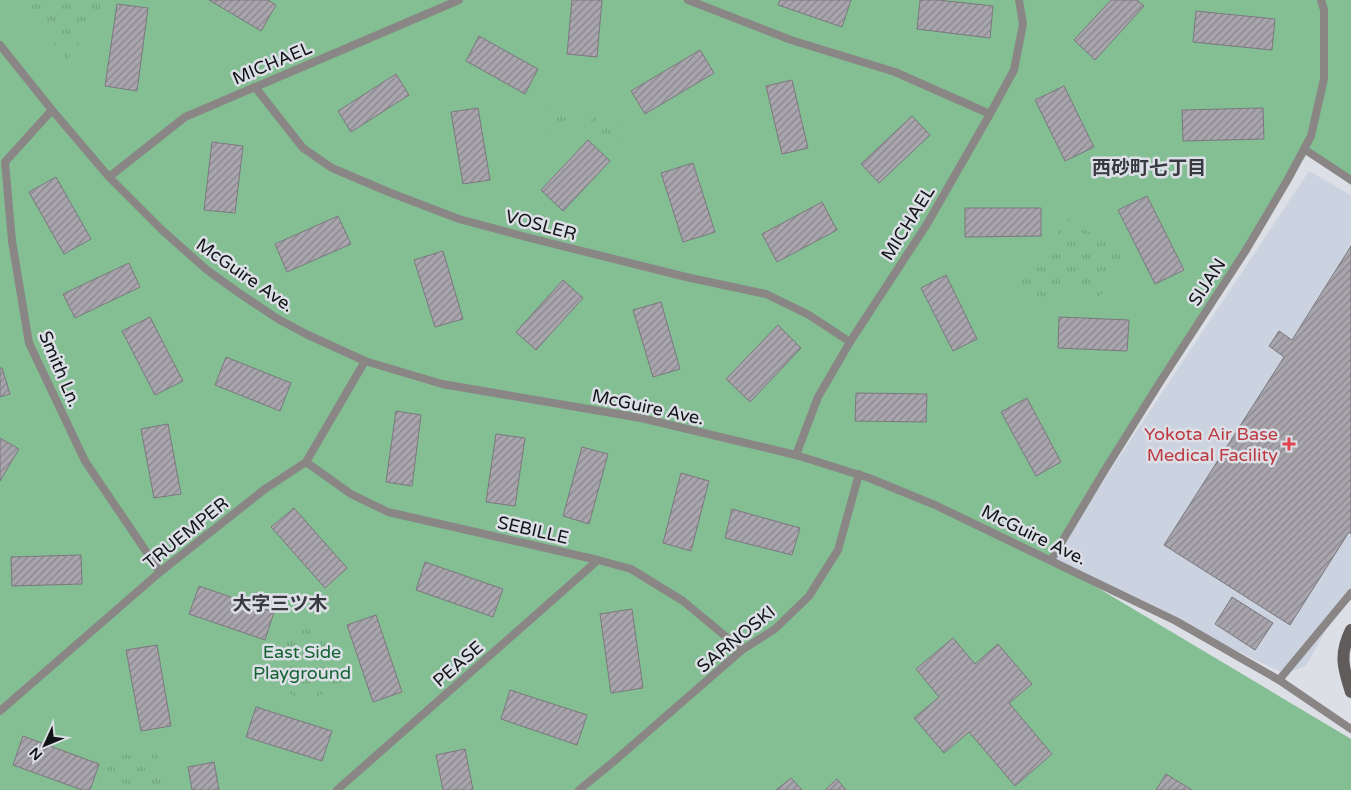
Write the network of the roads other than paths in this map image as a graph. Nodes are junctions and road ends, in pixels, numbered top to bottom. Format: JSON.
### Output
{"nodes":[{"id":1,"x":460,"y":0,"type":"edge"},
{"id":2,"x":688,"y":0,"type":"edge"},
{"id":3,"x":1019,"y":0,"type":"edge"},
{"id":4,"x":1321,"y":0,"type":"edge"},
{"id":5,"x":0,"y":45,"type":"edge"},
{"id":6,"x":255,"y":87,"type":"junction"},
{"id":7,"x":52,"y":110,"type":"junction"},
{"id":8,"x":990,"y":114,"type":"junction"},
{"id":9,"x":1304,"y":149,"type":"junction"},
{"id":10,"x":109,"y":177,"type":"junction"},
{"id":11,"x":1351,"y":180,"type":"edge"},
{"id":12,"x":850,"y":342,"type":"junction"},
{"id":13,"x":365,"y":361,"type":"junction"},
{"id":14,"x":796,"y":455,"type":"junction"},
{"id":15,"x":306,"y":462,"type":"junction"},
{"id":16,"x":859,"y":474,"type":"junction"},
{"id":17,"x":598,"y":560,"type":"junction"},
{"id":18,"x":1051,"y":560,"type":"junction"},
{"id":19,"x":160,"y":572,"type":"junction"},
{"id":20,"x":1351,"y":593,"type":"edge"},
{"id":21,"x":1351,"y":630,"type":"edge"},
{"id":22,"x":742,"y":650,"type":"junction"},
{"id":23,"x":1280,"y":680,"type":"junction"},
{"id":24,"x":1351,"y":692,"type":"edge"},
{"id":25,"x":0,"y":711,"type":"edge"},
{"id":26,"x":1351,"y":729,"type":"edge"},
{"id":27,"x":338,"y":790,"type":"edge"},
{"id":28,"x":579,"y":790,"type":"edge"}],
"edges":[{"from":1,"to":6,"type":"lane","name":"MICHAEL"},
{"from":2,"to":8,"type":"lane"},
{"from":3,"to":8,"type":"lane","name":"MICHAEL"},
{"from":4,"to":9,"type":"lane","name":"SIJAN"},
{"from":5,"to":7,"type":"lane","name":"McGuire Ave."},
{"from":6,"to":10,"type":"lane","name":"MICHAEL"},
{"from":6,"to":12,"type":"lane","name":"VOSLER"},
{"from":7,"to":10,"type":"lane","name":"McGuire Ave."},
{"from":7,"to":19,"type":"lane","name":"Smith Ln."},
{"from":8,"to":12,"type":"lane","name":"MICHAEL"},
{"from":9,"to":11,"type":"lane"},
{"from":9,"to":18,"type":"lane","name":"SIJAN"},
{"from":10,"to":13,"type":"lane","name":"McGuire Ave."},
{"from":12,"to":14,"type":"lane","name":"MICHAEL"},
{"from":13,"to":14,"type":"lane","name":"McGuire Ave."},
{"from":13,"to":15,"type":"lane","name":"TRUEMPER"},
{"from":14,"to":16,"type":"lane","name":"McGuire Ave."},
{"from":15,"to":17,"type":"lane","name":"SEBILLE"},
{"from":15,"to":19,"type":"lane","name":"TRUEMPER"},
{"from":16,"to":18,"type":"lane","name":"McGuire Ave."},
{"from":16,"to":22,"type":"lane","name":"SARNOSKI"},
{"from":17,"to":22,"type":"lane","name":"SEBILLE"},
{"from":17,"to":27,"type":"lane","name":"PEASE"},
{"from":18,"to":23,"type":"lane","name":"McGuire Ave."},
{"from":19,"to":25,"type":"lane","name":"TRUEMPER"},
{"from":20,"to":23,"type":"lane"},
{"from":21,"to":24,"type":"street"},
{"from":22,"to":28,"type":"lane","name":"SARNOSKI"},
{"from":23,"to":26,"type":"lane","name":"McGuire Ave."}]}
